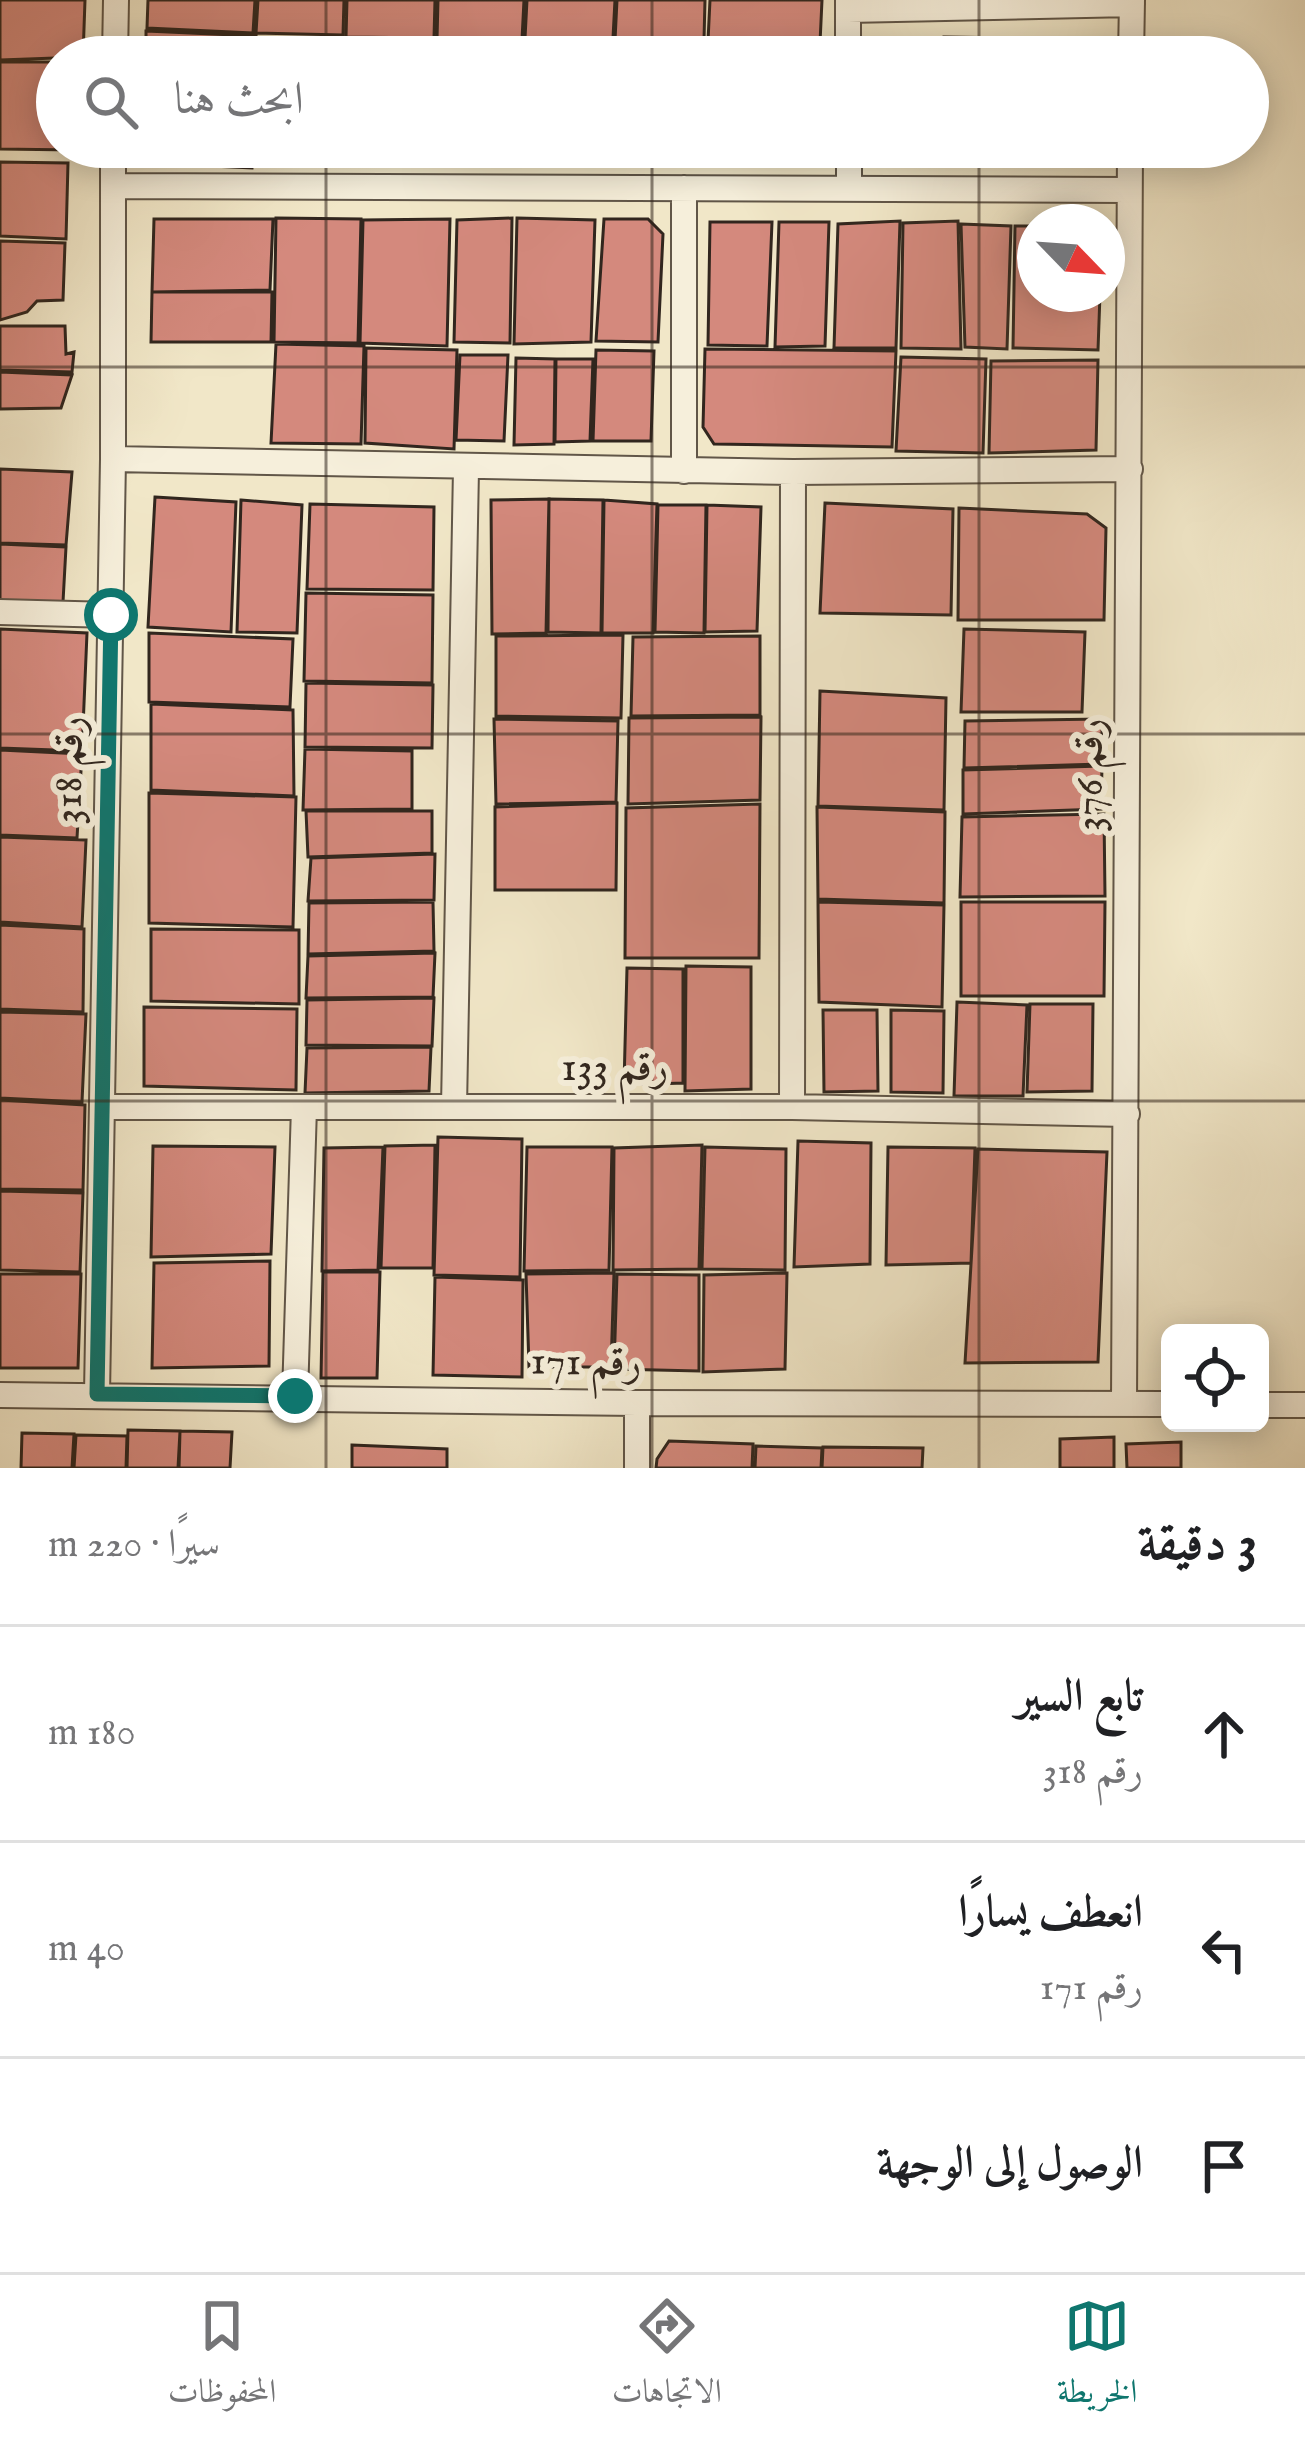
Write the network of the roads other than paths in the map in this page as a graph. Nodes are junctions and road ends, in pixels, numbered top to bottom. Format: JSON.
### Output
{"nodes":[{"id":1,"x":116,"y":0,"type":"edge"},
{"id":2,"x":1132,"y":2,"type":"edge"},
{"id":3,"x":848,"y":5,"type":"edge"},
{"id":4,"x":115,"y":36,"type":"edge"},
{"id":5,"x":848,"y":36,"type":"edge"},
{"id":6,"x":1131,"y":36,"type":"edge"},
{"id":7,"x":113,"y":168,"type":"edge"},
{"id":8,"x":848,"y":168,"type":"edge"},
{"id":9,"x":1130,"y":168,"type":"edge"},
{"id":10,"x":113,"y":186,"type":"junction"},
{"id":11,"x":684,"y":188,"type":"junction"},
{"id":12,"x":849,"y":189,"type":"junction"},
{"id":13,"x":1129,"y":190,"type":"junction"},
{"id":14,"x":113,"y":459,"type":"junction"},
{"id":15,"x":466,"y":469,"type":"junction"},
{"id":16,"x":1130,"y":469,"type":"junction"},
{"id":17,"x":683,"y":470,"type":"junction"},
{"id":18,"x":793,"y":472,"type":"junction"},
{"id":19,"x":0,"y":612,"type":"edge"},
{"id":20,"x":111,"y":615,"type":"junction"},
{"id":21,"x":103,"y":1107,"type":"junction"},
{"id":22,"x":304,"y":1107,"type":"junction"},
{"id":23,"x":792,"y":1107,"type":"junction"},
{"id":24,"x":454,"y":1108,"type":"junction"},
{"id":25,"x":1127,"y":1114,"type":"junction"},
{"id":26,"x":97,"y":1394,"type":"junction"},
{"id":27,"x":0,"y":1395,"type":"edge"},
{"id":28,"x":295,"y":1396,"type":"junction"},
{"id":29,"x":637,"y":1403,"type":"junction"},
{"id":30,"x":1124,"y":1404,"type":"junction"},
{"id":31,"x":1161,"y":1404,"type":"edge"},
{"id":32,"x":1269,"y":1405,"type":"edge"},
{"id":33,"x":1305,"y":1406,"type":"edge"},
{"id":34,"x":637,"y":1468,"type":"edge"}],
"edges":[{"from":1,"to":4,"type":"street"},
{"from":2,"to":3,"type":"street"},
{"from":2,"to":6,"type":"street"},
{"from":3,"to":5,"type":"street"},
{"from":7,"to":10,"type":"street","name":"رقم 318"},
{"from":8,"to":12,"type":"street"},
{"from":9,"to":13,"type":"street","name":"رقم 376"},
{"from":10,"to":11,"type":"street"},
{"from":10,"to":14,"type":"street","name":"رقم 318"},
{"from":11,"to":12,"type":"street"},
{"from":11,"to":17,"type":"street"},
{"from":12,"to":13,"type":"street"},
{"from":13,"to":16,"type":"street","name":"رقم 376"},
{"from":14,"to":15,"type":"street"},
{"from":14,"to":20,"type":"street","name":"رقم 318"},
{"from":15,"to":17,"type":"street"},
{"from":15,"to":24,"type":"street"},
{"from":16,"to":18,"type":"street"},
{"from":16,"to":25,"type":"street","name":"رقم 376"},
{"from":17,"to":18,"type":"street"},
{"from":18,"to":23,"type":"street"},
{"from":19,"to":20,"type":"street"},
{"from":20,"to":21,"type":"street","name":"رقم 318"},
{"from":21,"to":22,"type":"street","name":"رقم 133"},
{"from":21,"to":26,"type":"street","name":"رقم 318"},
{"from":22,"to":24,"type":"street","name":"رقم 133"},
{"from":22,"to":28,"type":"street"},
{"from":23,"to":24,"type":"street","name":"رقم 133"},
{"from":23,"to":25,"type":"street","name":"رقم 133"},
{"from":25,"to":30,"type":"street","name":"رقم 376"},
{"from":26,"to":27,"type":"street","name":"رقم 171"},
{"from":26,"to":28,"type":"street","name":"رقم 171"},
{"from":28,"to":29,"type":"street","name":"رقم 171"},
{"from":29,"to":30,"type":"street","name":"رقم 171"},
{"from":29,"to":34,"type":"street"},
{"from":30,"to":31,"type":"street","name":"رقم 171"},
{"from":32,"to":33,"type":"street"}]}
